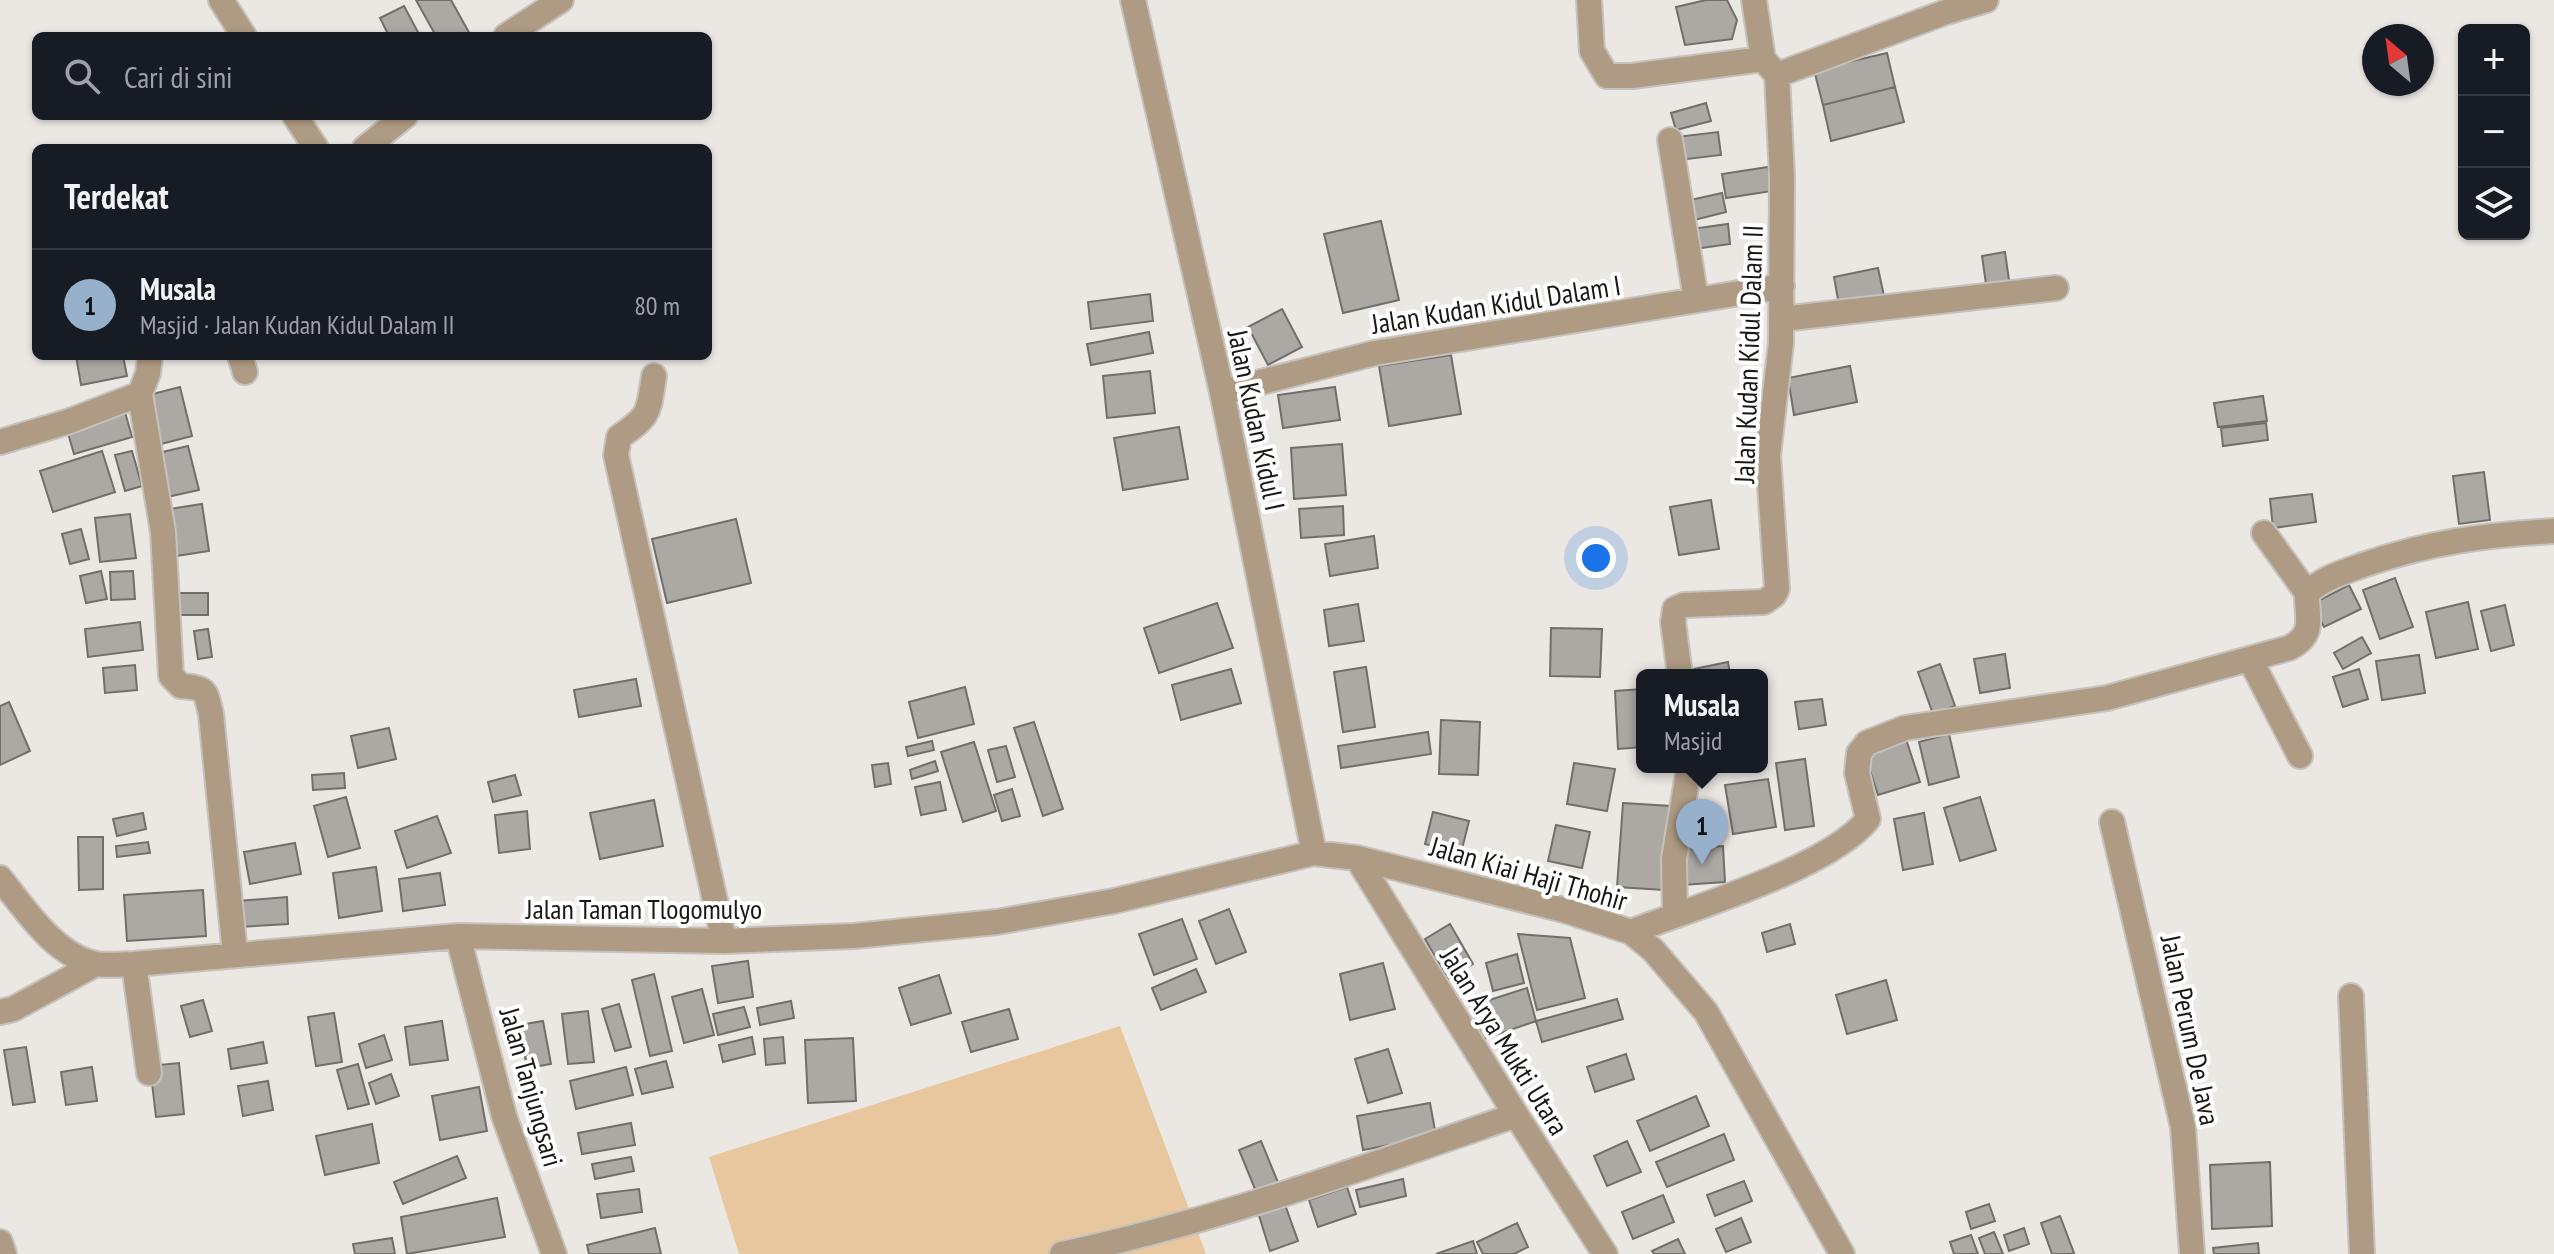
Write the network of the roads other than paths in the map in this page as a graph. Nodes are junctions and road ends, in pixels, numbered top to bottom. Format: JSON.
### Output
{"nodes":[{"id":1,"x":221,"y":0,"type":"edge"},
{"id":2,"x":561,"y":0,"type":"edge"},
{"id":3,"x":1133,"y":0,"type":"edge"},
{"id":4,"x":1589,"y":0,"type":"edge"},
{"id":5,"x":1754,"y":0,"type":"edge"},
{"id":6,"x":1986,"y":0,"type":"edge"},
{"id":7,"x":1944,"y":6,"type":"edge"},
{"id":8,"x":241,"y":32,"type":"edge"},
{"id":9,"x":512,"y":32,"type":"edge"},
{"id":10,"x":1770,"y":67,"type":"junction"},
{"id":11,"x":298,"y":120,"type":"edge"},
{"id":12,"x":400,"y":120,"type":"edge"},
{"id":13,"x":1670,"y":140,"type":"dead end"},
{"id":14,"x":313,"y":144,"type":"edge"},
{"id":15,"x":370,"y":144,"type":"edge"},
{"id":16,"x":1782,"y":286,"type":"junction"},
{"id":17,"x":2056,"y":288,"type":"dead end"},
{"id":18,"x":1696,"y":299,"type":"junction"},
{"id":19,"x":1782,"y":319,"type":"junction"},
{"id":20,"x":150,"y":360,"type":"edge"},
{"id":21,"x":654,"y":376,"type":"dead end"},
{"id":22,"x":1222,"y":392,"type":"junction"},
{"id":23,"x":140,"y":394,"type":"junction"},
{"id":24,"x":0,"y":442,"type":"edge"},
{"id":25,"x":2554,"y":531,"type":"edge"},
{"id":26,"x":2264,"y":533,"type":"dead end"},
{"id":27,"x":2307,"y":593,"type":"junction"},
{"id":28,"x":2250,"y":659,"type":"junction"},
{"id":29,"x":1679,"y":669,"type":"edge"},
{"id":30,"x":2300,"y":756,"type":"dead end"},
{"id":31,"x":1688,"y":773,"type":"edge"},
{"id":32,"x":2112,"y":822,"type":"dead end"},
{"id":33,"x":1314,"y":853,"type":"junction"},
{"id":34,"x":1357,"y":858,"type":"junction"},
{"id":35,"x":0,"y":878,"type":"edge"},
{"id":36,"x":1675,"y":914,"type":"junction"},
{"id":37,"x":1631,"y":932,"type":"junction"},
{"id":38,"x":458,"y":936,"type":"junction"},
{"id":39,"x":724,"y":941,"type":"junction"},
{"id":40,"x":235,"y":954,"type":"junction"},
{"id":41,"x":96,"y":964,"type":"junction"},
{"id":42,"x":134,"y":964,"type":"junction"},
{"id":43,"x":2351,"y":996,"type":"dead end"},
{"id":44,"x":0,"y":1012,"type":"edge"},
{"id":45,"x":149,"y":1073,"type":"dead end"},
{"id":46,"x":1516,"y":1115,"type":"junction"},
{"id":47,"x":0,"y":1242,"type":"edge"},
{"id":48,"x":4,"y":1254,"type":"edge"},
{"id":49,"x":554,"y":1254,"type":"edge"},
{"id":50,"x":1062,"y":1254,"type":"edge"},
{"id":51,"x":1605,"y":1254,"type":"edge"},
{"id":52,"x":1842,"y":1254,"type":"edge"},
{"id":53,"x":2192,"y":1254,"type":"edge"},
{"id":54,"x":2362,"y":1254,"type":"edge"}],
"edges":[{"from":1,"to":8,"type":"street"},
{"from":2,"to":9,"type":"street"},
{"from":3,"to":22,"type":"street","name":"Jalan Kudan Kidul I"},
{"from":4,"to":10,"type":"street"},
{"from":5,"to":10,"type":"street","name":"Jalan Kudan Kidul Dalam II"},
{"from":6,"to":7,"type":"street"},
{"from":7,"to":10,"type":"street"},
{"from":10,"to":16,"type":"street","name":"Jalan Kudan Kidul Dalam II"},
{"from":11,"to":14,"type":"street"},
{"from":12,"to":15,"type":"street"},
{"from":13,"to":18,"type":"street"},
{"from":16,"to":18,"type":"street","name":"Jalan Kudan Kidul Dalam I"},
{"from":16,"to":19,"type":"street","name":"Jalan Kudan Kidul Dalam II"},
{"from":17,"to":19,"type":"street"},
{"from":18,"to":22,"type":"street","name":"Jalan Kudan Kidul Dalam I"},
{"from":19,"to":29,"type":"street","name":"Jalan Kudan Kidul Dalam II"},
{"from":20,"to":23,"type":"street"},
{"from":21,"to":39,"type":"street"},
{"from":22,"to":33,"type":"street","name":"Jalan Kudan Kidul I"},
{"from":23,"to":24,"type":"street"},
{"from":23,"to":40,"type":"street"},
{"from":25,"to":27,"type":"street"},
{"from":26,"to":27,"type":"street"},
{"from":27,"to":28,"type":"street"},
{"from":28,"to":30,"type":"street"},
{"from":28,"to":36,"type":"street"},
{"from":31,"to":36,"type":"street"},
{"from":32,"to":53,"type":"street","name":"Jalan Perum De Java"},
{"from":33,"to":34,"type":"street","name":"Jalan Kiai Haji Thohir"},
{"from":33,"to":39,"type":"street","name":"Jalan Taman Tlogomulyo"},
{"from":34,"to":37,"type":"street","name":"Jalan Kiai Haji Thohir"},
{"from":34,"to":46,"type":"street","name":"Jalan Arya Mukti Utara"},
{"from":35,"to":41,"type":"street","name":"Jalan Taman Tlogomulyo"},
{"from":36,"to":37,"type":"street"},
{"from":37,"to":52,"type":"street","name":"Jalan Kiai Haji Thohir"},
{"from":38,"to":39,"type":"street","name":"Jalan Taman Tlogomulyo"},
{"from":38,"to":40,"type":"street","name":"Jalan Taman Tlogomulyo"},
{"from":38,"to":49,"type":"street","name":"Jalan Tanjungsari"},
{"from":40,"to":42,"type":"street","name":"Jalan Taman Tlogomulyo"},
{"from":41,"to":42,"type":"street","name":"Jalan Taman Tlogomulyo"},
{"from":41,"to":44,"type":"street"},
{"from":42,"to":45,"type":"street"},
{"from":43,"to":54,"type":"street"},
{"from":46,"to":50,"type":"street"},
{"from":46,"to":51,"type":"street","name":"Jalan Arya Mukti Utara"},
{"from":47,"to":48,"type":"street"}]}
